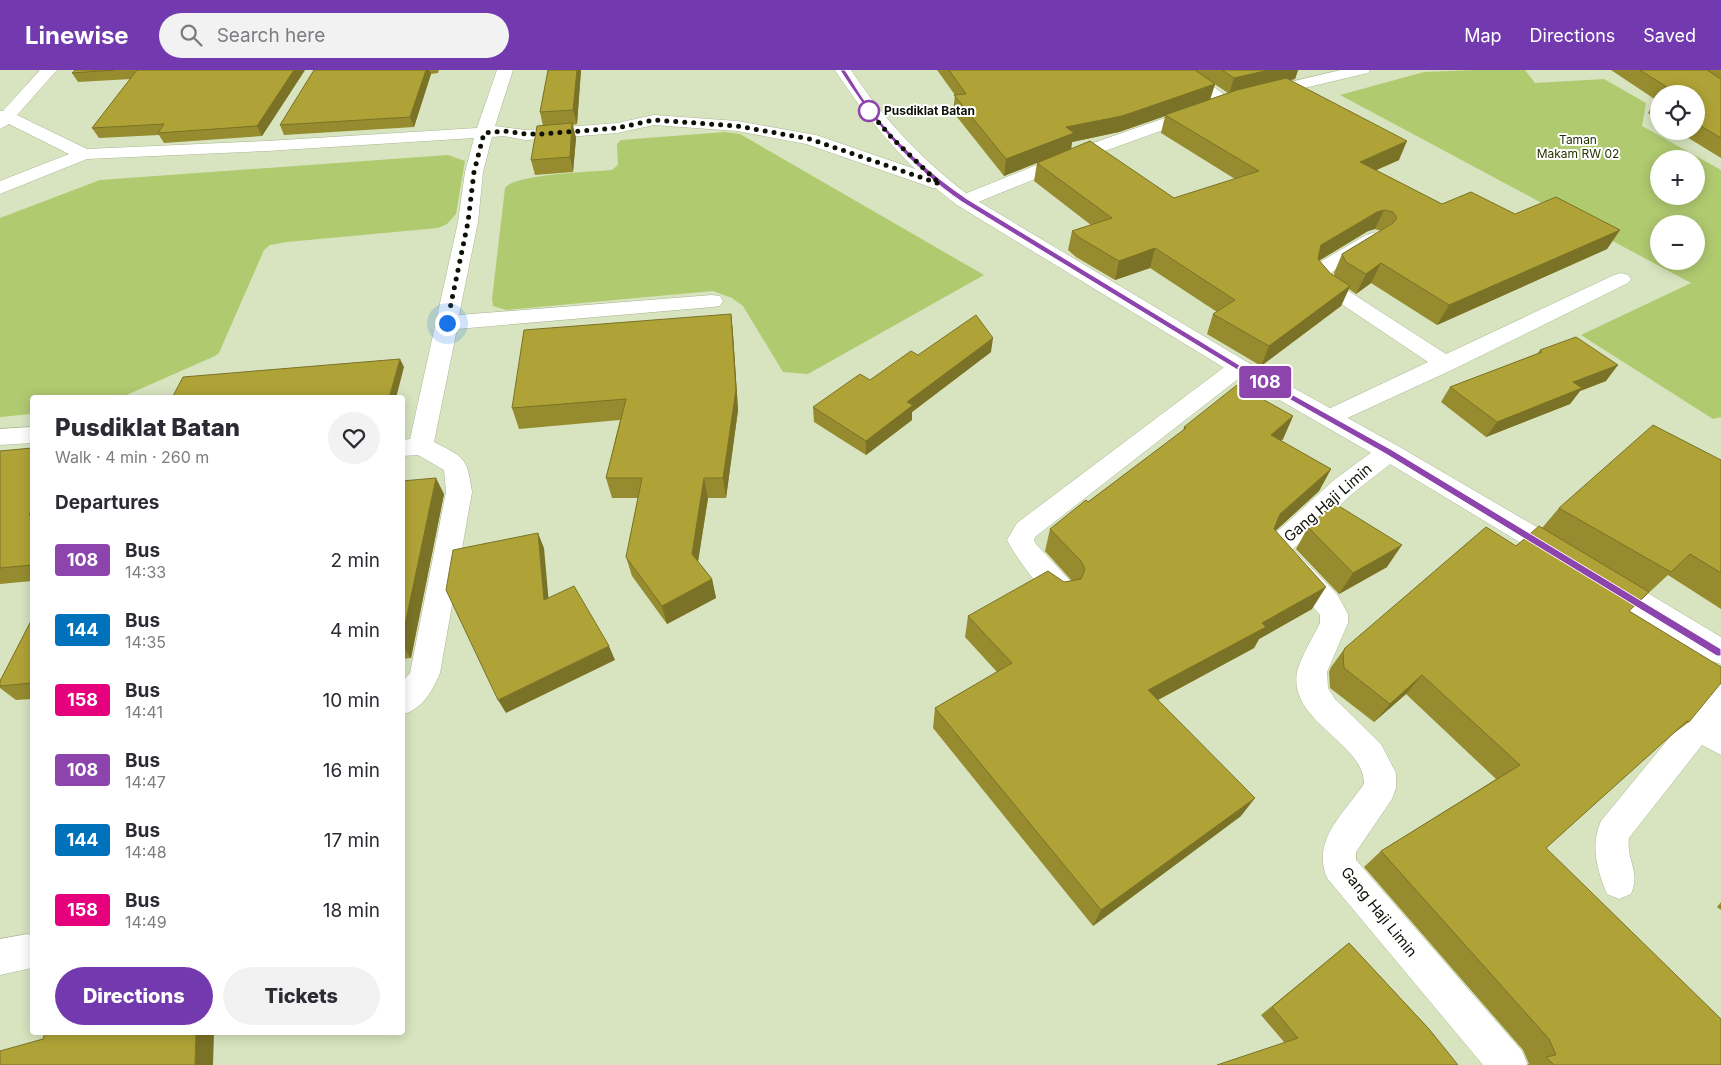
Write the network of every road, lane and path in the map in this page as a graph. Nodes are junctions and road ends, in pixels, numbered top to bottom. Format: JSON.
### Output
{"nodes":[{"id":1,"x":48,"y":70,"type":"edge"},
{"id":2,"x":505,"y":70,"type":"edge"},
{"id":3,"x":843,"y":70,"type":"edge"},
{"id":4,"x":1181,"y":70,"type":"edge"},
{"id":5,"x":1306,"y":70,"type":"edge"},
{"id":6,"x":1362,"y":70,"type":"edge"},
{"id":7,"x":1321,"y":80,"type":"junction"},
{"id":8,"x":1226,"y":102,"type":"junction"},
{"id":9,"x":2,"y":119,"type":"edge"},
{"id":10,"x":278,"y":129,"type":"dead end"},
{"id":11,"x":484,"y":133,"type":"junction"},
{"id":12,"x":268,"y":146,"type":"junction"},
{"id":13,"x":84,"y":154,"type":"junction"},
{"id":14,"x":940,"y":184,"type":"junction"},
{"id":15,"x":0,"y":188,"type":"edge"},
{"id":16,"x":964,"y":201,"type":"junction"},
{"id":17,"x":1376,"y":237,"type":"edge"},
{"id":18,"x":1621,"y":279,"type":"dead end"},
{"id":19,"x":712,"y":301,"type":"dead end"},
{"id":20,"x":447,"y":323,"type":"junction"},
{"id":21,"x":1446,"y":364,"type":"junction"},
{"id":22,"x":1239,"y":367,"type":"junction"},
{"id":23,"x":1330,"y":418,"type":"junction"},
{"id":24,"x":30,"y":435,"type":"edge"},
{"id":25,"x":0,"y":437,"type":"edge"},
{"id":26,"x":412,"y":447,"type":"edge"},
{"id":27,"x":1389,"y":452,"type":"junction"},
{"id":28,"x":1063,"y":592,"type":"edge"},
{"id":29,"x":1721,"y":652,"type":"edge"},
{"id":30,"x":1721,"y":697,"type":"edge"},
{"id":31,"x":405,"y":699,"type":"edge"},
{"id":32,"x":1710,"y":733,"type":"edge"},
{"id":33,"x":1619,"y":882,"type":"dead end"},
{"id":34,"x":1508,"y":1065,"type":"edge"}],
"edges":[{"from":1,"to":9,"type":"street"},
{"from":2,"to":11,"type":"street"},
{"from":3,"to":14,"type":"street"},
{"from":4,"to":8,"type":"street"},
{"from":5,"to":7,"type":"street"},
{"from":6,"to":7,"type":"street"},
{"from":7,"to":8,"type":"street"},
{"from":8,"to":16,"type":"street"},
{"from":9,"to":13,"type":"street"},
{"from":10,"to":12,"type":"street"},
{"from":11,"to":12,"type":"street"},
{"from":11,"to":14,"type":"street"},
{"from":11,"to":20,"type":"street"},
{"from":12,"to":13,"type":"street"},
{"from":13,"to":15,"type":"street"},
{"from":14,"to":16,"type":"street"},
{"from":16,"to":22,"type":"street"},
{"from":17,"to":21,"type":"street"},
{"from":18,"to":21,"type":"street"},
{"from":19,"to":20,"type":"street"},
{"from":20,"to":26,"type":"street"},
{"from":21,"to":23,"type":"street"},
{"from":22,"to":23,"type":"street"},
{"from":22,"to":28,"type":"street"},
{"from":23,"to":27,"type":"street"},
{"from":24,"to":25,"type":"street"},
{"from":26,"to":31,"type":"street"},
{"from":27,"to":29,"type":"street"},
{"from":27,"to":34,"type":"street","name":"Gang Haji Limin"},
{"from":30,"to":32,"type":"street"},
{"from":32,"to":33,"type":"street"}]}
